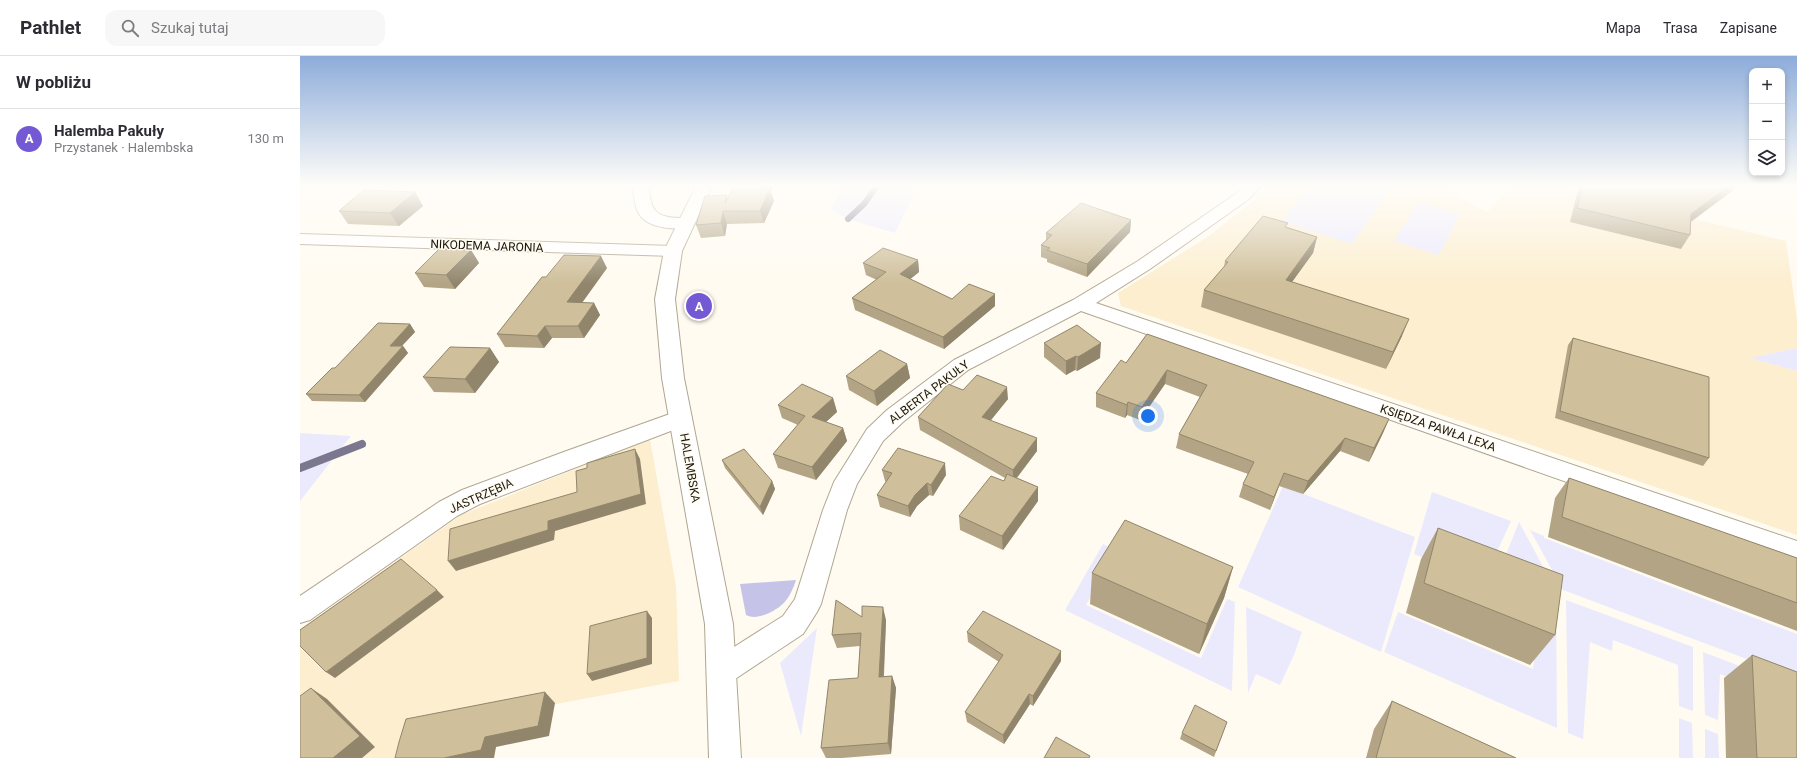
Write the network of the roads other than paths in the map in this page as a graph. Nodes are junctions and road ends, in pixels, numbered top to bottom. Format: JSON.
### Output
{"nodes":[{"id":1,"x":655,"y":219,"type":"edge"},
{"id":2,"x":687,"y":219,"type":"edge"},
{"id":3,"x":1210,"y":219,"type":"edge"},
{"id":4,"x":685,"y":223,"type":"junction"},
{"id":5,"x":303,"y":242,"type":"edge"},
{"id":6,"x":673,"y":251,"type":"junction"},
{"id":7,"x":1080,"y":304,"type":"junction"},
{"id":8,"x":681,"y":418,"type":"junction"},
{"id":9,"x":1797,"y":552,"type":"edge"},
{"id":10,"x":300,"y":611,"type":"edge"},
{"id":11,"x":722,"y":671,"type":"junction"},
{"id":12,"x":725,"y":758,"type":"edge"}],
"edges":[{"from":1,"to":4,"type":"street"},
{"from":2,"to":4,"type":"street","name":"HALEMBSKA"},
{"from":3,"to":7,"type":"street","name":"ALBERTA PAKUŁY"},
{"from":4,"to":6,"type":"street","name":"HALEMBSKA"},
{"from":5,"to":6,"type":"street","name":"NIKODEMA JARONIA"},
{"from":6,"to":8,"type":"street","name":"HALEMBSKA"},
{"from":7,"to":9,"type":"street","name":"KSIĘDZA PAWŁA LEXA"},
{"from":7,"to":11,"type":"street","name":"ALBERTA PAKUŁY"},
{"from":8,"to":10,"type":"street","name":"JASTRZĘBIA"},
{"from":8,"to":11,"type":"street","name":"HALEMBSKA"},
{"from":11,"to":12,"type":"street","name":"HALEMBSKA"}]}
